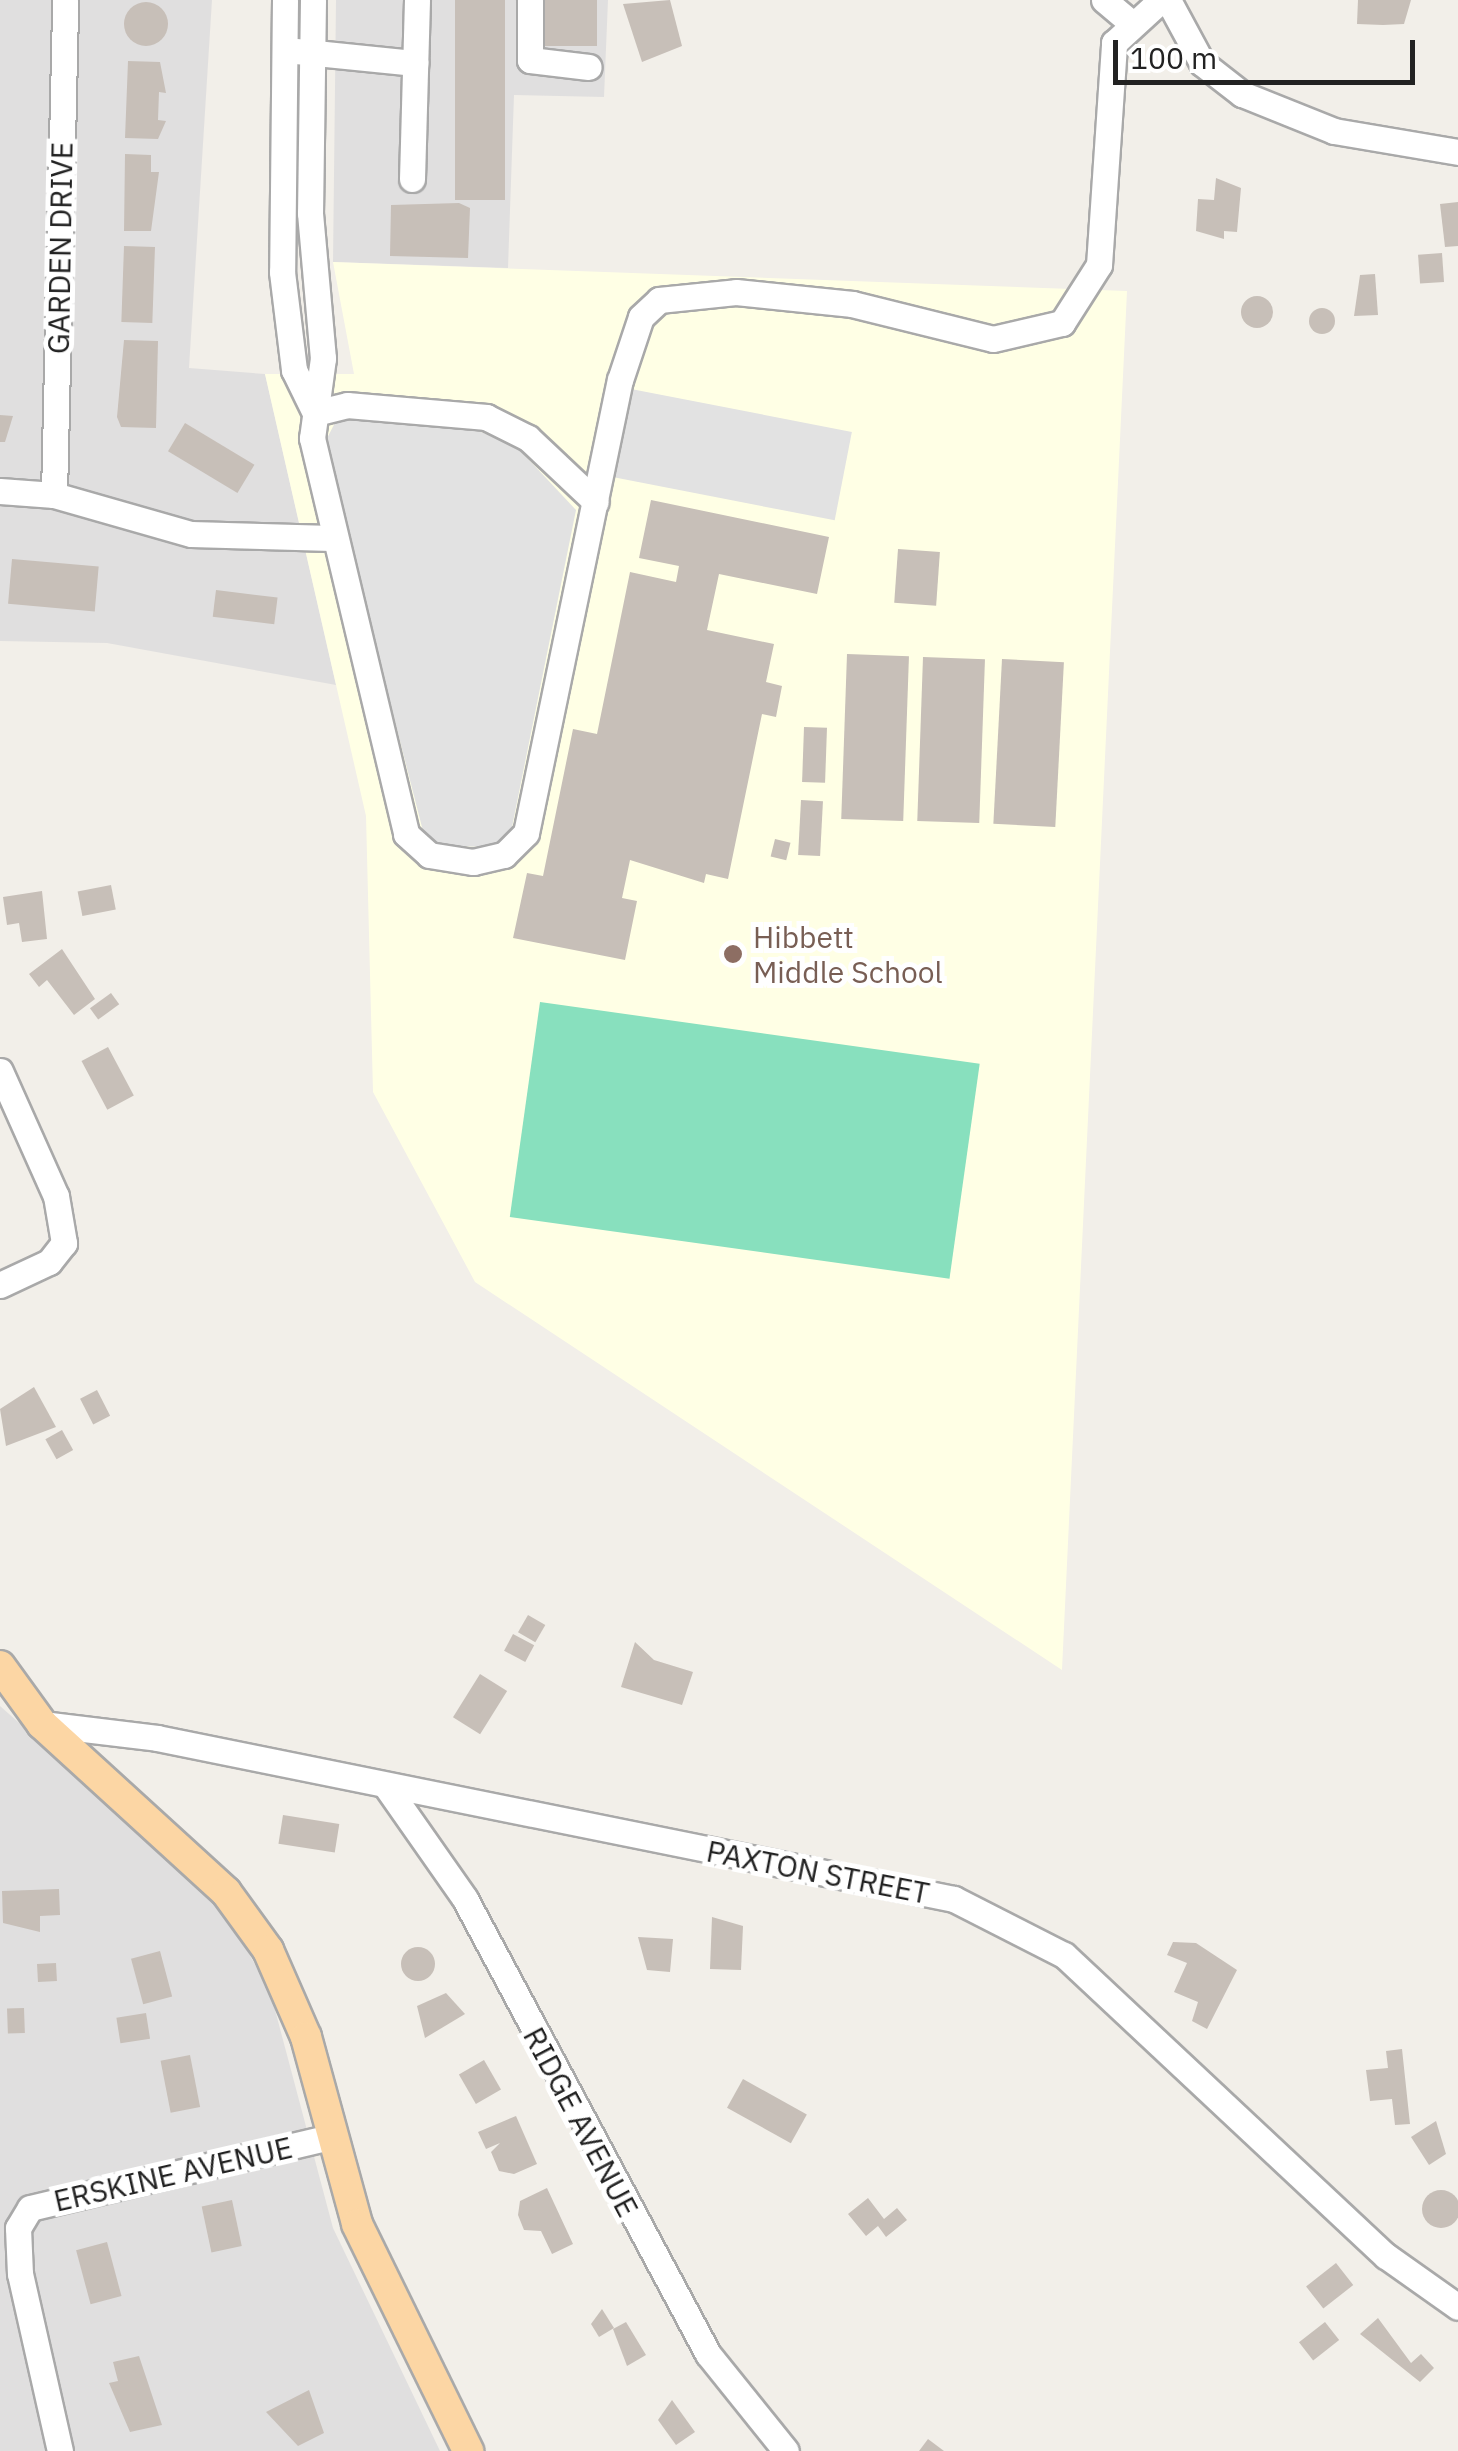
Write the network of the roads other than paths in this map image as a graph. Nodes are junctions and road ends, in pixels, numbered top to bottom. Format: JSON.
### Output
{"nodes":[{"id":1,"x":65,"y":0,"type":"edge"},
{"id":2,"x":285,"y":0,"type":"edge"},
{"id":3,"x":313,"y":0,"type":"edge"},
{"id":4,"x":417,"y":0,"type":"edge"},
{"id":5,"x":530,"y":0,"type":"edge"},
{"id":6,"x":1104,"y":0,"type":"edge"},
{"id":7,"x":1165,"y":0,"type":"edge"},
{"id":8,"x":1128,"y":20,"type":"junction"},
{"id":9,"x":284,"y":50,"type":"junction"},
{"id":10,"x":312,"y":52,"type":"junction"},
{"id":11,"x":415,"y":63,"type":"junction"},
{"id":12,"x":588,"y":67,"type":"dead end"},
{"id":13,"x":1458,"y":152,"type":"edge"},
{"id":14,"x":412,"y":178,"type":"dead end"},
{"id":15,"x":315,"y":413,"type":"junction"},
{"id":16,"x":0,"y":490,"type":"edge"},
{"id":17,"x":54,"y":495,"type":"junction"},
{"id":18,"x":596,"y":502,"type":"junction"},
{"id":19,"x":331,"y":538,"type":"junction"},
{"id":20,"x":0,"y":1070,"type":"edge"},
{"id":21,"x":0,"y":1285,"type":"edge"},
{"id":22,"x":0,"y":1666,"type":"edge"},
{"id":23,"x":42,"y":1724,"type":"junction"},
{"id":24,"x":386,"y":1786,"type":"junction"},
{"id":25,"x":326,"y":2138,"type":"junction"},
{"id":26,"x":1458,"y":2307,"type":"edge"},
{"id":27,"x":60,"y":2451,"type":"edge"},
{"id":28,"x":468,"y":2451,"type":"edge"},
{"id":29,"x":786,"y":2451,"type":"edge"}],
"edges":[{"from":1,"to":17,"type":"street","name":"GARDEN DRIVE"},
{"from":2,"to":9,"type":"street"},
{"from":3,"to":10,"type":"street"},
{"from":4,"to":11,"type":"street"},
{"from":5,"to":12,"type":"street"},
{"from":6,"to":8,"type":"street"},
{"from":7,"to":8,"type":"street"},
{"from":7,"to":13,"type":"street"},
{"from":8,"to":18,"type":"street"},
{"from":9,"to":10,"type":"street"},
{"from":9,"to":15,"type":"street"},
{"from":10,"to":11,"type":"street"},
{"from":10,"to":15,"type":"street"},
{"from":11,"to":14,"type":"street"},
{"from":15,"to":18,"type":"street"},
{"from":15,"to":19,"type":"street"},
{"from":16,"to":17,"type":"street"},
{"from":17,"to":19,"type":"street"},
{"from":18,"to":19,"type":"street"},
{"from":20,"to":21,"type":"street"},
{"from":22,"to":23,"type":"main road"},
{"from":23,"to":24,"type":"street","name":"PAXTON STREET"},
{"from":23,"to":25,"type":"main road"},
{"from":24,"to":26,"type":"street","name":"PAXTON STREET"},
{"from":24,"to":29,"type":"street","name":"RIDGE AVENUE"},
{"from":25,"to":27,"type":"street","name":"ERSKINE AVENUE"},
{"from":25,"to":28,"type":"main road"}]}
